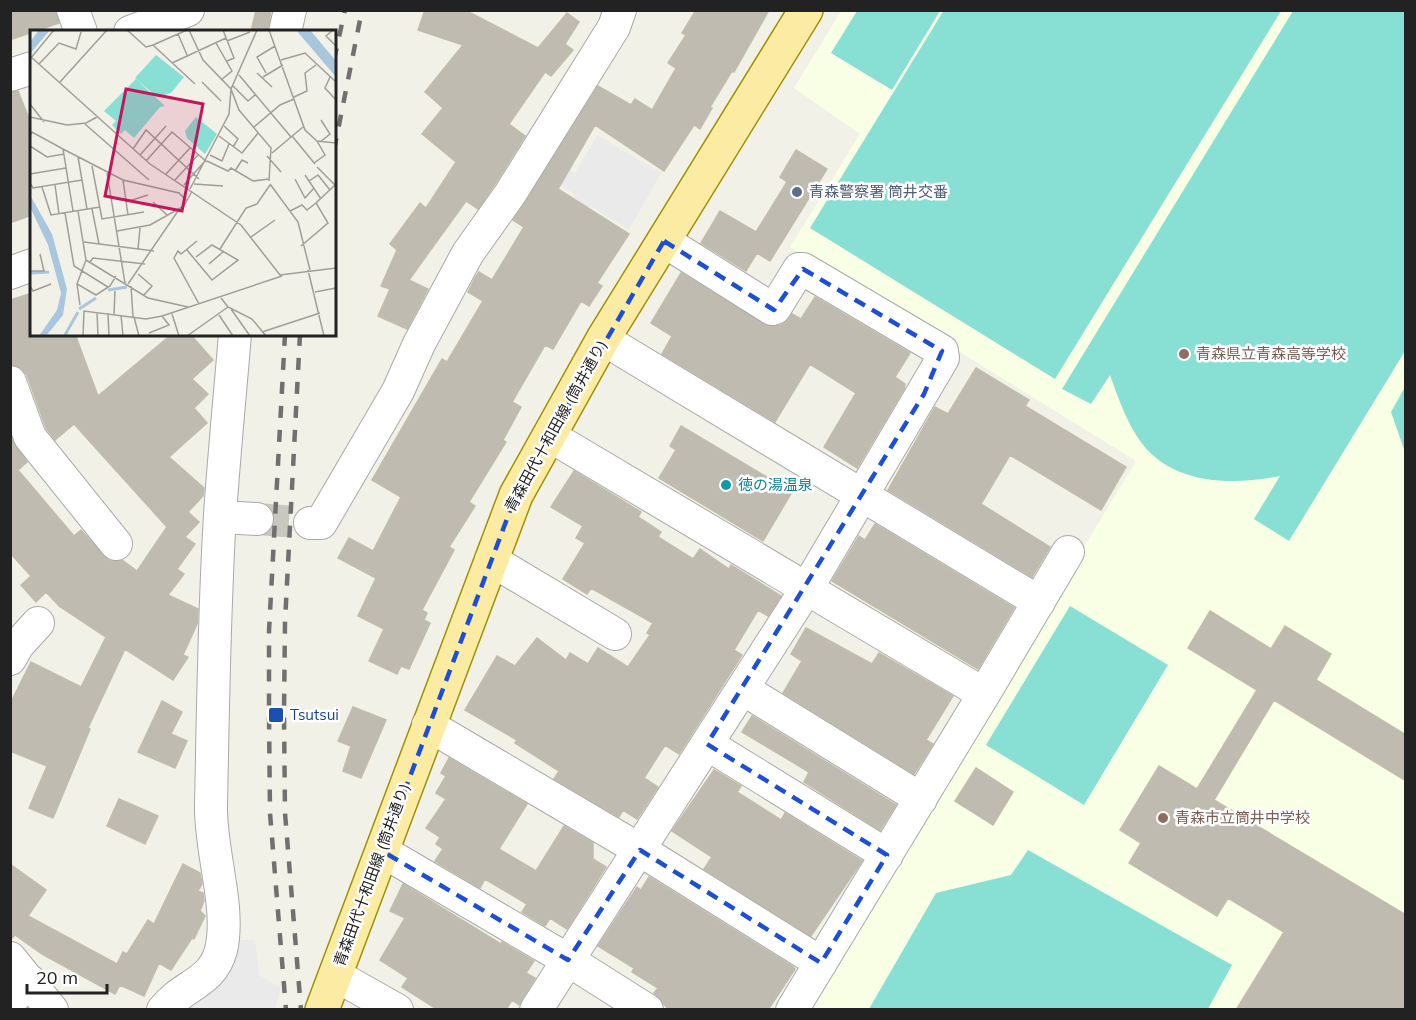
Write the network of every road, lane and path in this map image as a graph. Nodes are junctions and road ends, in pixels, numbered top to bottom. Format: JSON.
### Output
{"nodes":[{"id":1,"x":73,"y":10,"type":"edge"},
{"id":2,"x":188,"y":10,"type":"edge"},
{"id":3,"x":290,"y":10,"type":"edge"},
{"id":4,"x":620,"y":10,"type":"edge"},
{"id":5,"x":806,"y":10,"type":"edge"},
{"id":6,"x":80,"y":30,"type":"edge"},
{"id":7,"x":135,"y":30,"type":"edge"},
{"id":8,"x":285,"y":30,"type":"edge"},
{"id":9,"x":30,"y":69,"type":"edge"},
{"id":10,"x":10,"y":75,"type":"edge"},
{"id":11,"x":664,"y":240,"type":"junction"},
{"id":12,"x":30,"y":266,"type":"edge"},
{"id":13,"x":10,"y":273,"type":"edge"},
{"id":14,"x":235,"y":336,"type":"edge"},
{"id":15,"x":603,"y":339,"type":"junction"},
{"id":16,"x":10,"y":382,"type":"edge"},
{"id":17,"x":550,"y":436,"type":"junction"},
{"id":18,"x":863,"y":496,"type":"junction"},
{"id":19,"x":220,"y":517,"type":"junction"},
{"id":20,"x":257,"y":519,"type":"tunnel mouth"},
{"id":21,"x":310,"y":523,"type":"tunnel mouth"},
{"id":22,"x":116,"y":544,"type":"dead end"},
{"id":23,"x":1068,"y":552,"type":"dead end"},
{"id":24,"x":490,"y":560,"type":"junction"},
{"id":25,"x":807,"y":588,"type":"junction"},
{"id":26,"x":1039,"y":602,"type":"junction"},
{"id":27,"x":38,"y":623,"type":"dead end"},
{"id":28,"x":615,"y":634,"type":"dead end"},
{"id":29,"x":10,"y":659,"type":"edge"},
{"id":30,"x":743,"y":688,"type":"junction"},
{"id":31,"x":984,"y":694,"type":"junction"},
{"id":32,"x":428,"y":725,"type":"junction"},
{"id":33,"x":707,"y":744,"type":"junction"},
{"id":34,"x":921,"y":798,"type":"junction"},
{"id":35,"x":640,"y":850,"type":"junction"},
{"id":36,"x":382,"y":851,"type":"junction"},
{"id":37,"x":887,"y":855,"type":"junction"},
{"id":38,"x":568,"y":960,"type":"junction"},
{"id":39,"x":821,"y":963,"type":"junction"},
{"id":40,"x":335,"y":975,"type":"junction"},
{"id":41,"x":17,"y":980,"type":"edge"},
{"id":42,"x":52,"y":1010,"type":"edge"},
{"id":43,"x":163,"y":1010,"type":"edge"},
{"id":44,"x":322,"y":1010,"type":"edge"},
{"id":45,"x":397,"y":1010,"type":"edge"},
{"id":46,"x":536,"y":1010,"type":"edge"},
{"id":47,"x":647,"y":1010,"type":"edge"},
{"id":48,"x":792,"y":1010,"type":"edge"}],
"edges":[{"from":1,"to":6,"type":"street"},
{"from":2,"to":7,"type":"street"},
{"from":3,"to":8,"type":"street"},
{"from":4,"to":21,"type":"street"},
{"from":5,"to":11,"type":"main road","name":"青森田代十和田線 (筒井通り)"},
{"from":9,"to":10,"type":"street"},
{"from":11,"to":15,"type":"main road","name":"青森田代十和田線 (筒井通り)"},
{"from":11,"to":18,"type":"street"},
{"from":12,"to":13,"type":"street"},
{"from":14,"to":19,"type":"street"},
{"from":15,"to":17,"type":"main road","name":"青森田代十和田線 (筒井通り)"},
{"from":15,"to":18,"type":"street"},
{"from":16,"to":22,"type":"street"},
{"from":17,"to":24,"type":"main road","name":"青森田代十和田線 (筒井通り)"},
{"from":17,"to":25,"type":"street"},
{"from":18,"to":25,"type":"street"},
{"from":18,"to":26,"type":"street"},
{"from":19,"to":20,"type":"street"},
{"from":19,"to":43,"type":"street"},
{"from":23,"to":26,"type":"street"},
{"from":24,"to":28,"type":"street"},
{"from":24,"to":32,"type":"main road","name":"青森田代十和田線 (筒井通り)"},
{"from":25,"to":30,"type":"street"},
{"from":25,"to":31,"type":"street"},
{"from":26,"to":31,"type":"street"},
{"from":27,"to":29,"type":"street"},
{"from":30,"to":33,"type":"street"},
{"from":30,"to":34,"type":"street"},
{"from":31,"to":34,"type":"street"},
{"from":32,"to":35,"type":"street"},
{"from":32,"to":36,"type":"main road","name":"青森田代十和田線 (筒井通り)"},
{"from":33,"to":35,"type":"street"},
{"from":33,"to":37,"type":"street"},
{"from":34,"to":37,"type":"street"},
{"from":35,"to":38,"type":"street"},
{"from":35,"to":39,"type":"street"},
{"from":36,"to":38,"type":"street"},
{"from":36,"to":40,"type":"main road","name":"青森田代十和田線 (筒井通り)"},
{"from":37,"to":39,"type":"street"},
{"from":38,"to":46,"type":"street"},
{"from":38,"to":47,"type":"street"},
{"from":39,"to":48,"type":"street"},
{"from":40,"to":44,"type":"main road","name":"青森田代十和田線 (筒井通り)"},
{"from":40,"to":45,"type":"street"},
{"from":41,"to":42,"type":"street"}]}
